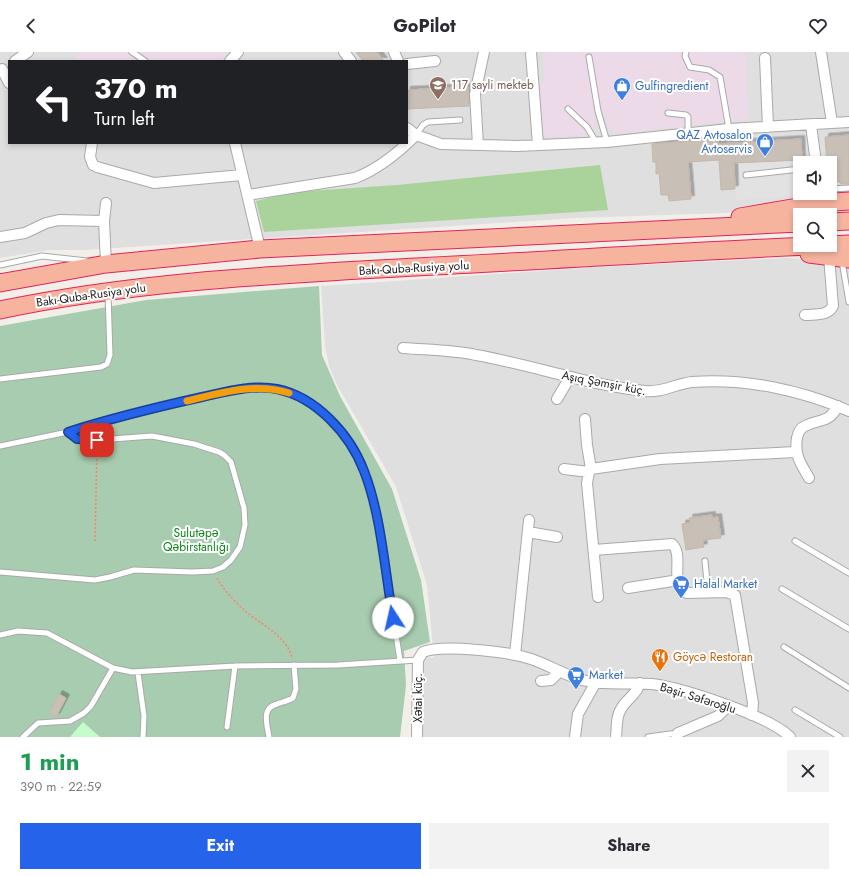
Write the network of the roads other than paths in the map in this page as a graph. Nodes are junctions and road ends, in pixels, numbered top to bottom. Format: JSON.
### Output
{"nodes":[{"id":1,"x":132,"y":52,"type":"edge"},
{"id":2,"x":238,"y":52,"type":"edge"},
{"id":3,"x":344,"y":52,"type":"edge"},
{"id":4,"x":484,"y":52,"type":"edge"},
{"id":5,"x":531,"y":52,"type":"edge"},
{"id":6,"x":686,"y":52,"type":"edge"},
{"id":7,"x":821,"y":52,"type":"edge"},
{"id":8,"x":589,"y":57,"type":"dead end"},
{"id":9,"x":765,"y":58,"type":"dead end"},
{"id":10,"x":144,"y":60,"type":"edge"},
{"id":11,"x":231,"y":60,"type":"edge"},
{"id":12,"x":350,"y":60,"type":"edge"},
{"id":13,"x":435,"y":61,"type":"dead end"},
{"id":14,"x":408,"y":64,"type":"edge"},
{"id":15,"x":4,"y":68,"type":"edge"},
{"id":16,"x":8,"y":80,"type":"edge"},
{"id":17,"x":568,"y":109,"type":"dead end"},
{"id":18,"x":668,"y":113,"type":"dead end"},
{"id":19,"x":460,"y":120,"type":"dead end"},
{"id":20,"x":849,"y":122,"type":"edge"},
{"id":21,"x":832,"y":123,"type":"junction"},
{"id":22,"x":811,"y":125,"type":"junction"},
{"id":23,"x":768,"y":127,"type":"junction"},
{"id":24,"x":408,"y":129,"type":"edge"},
{"id":25,"x":730,"y":129,"type":"junction"},
{"id":26,"x":688,"y":132,"type":"junction"},
{"id":27,"x":416,"y":135,"type":"junction"},
{"id":28,"x":408,"y":142,"type":"edge"},
{"id":29,"x":596,"y":142,"type":"junction"},
{"id":30,"x":607,"y":142,"type":"junction"},
{"id":31,"x":92,"y":144,"type":"edge"},
{"id":32,"x":235,"y":144,"type":"edge"},
{"id":33,"x":406,"y":144,"type":"edge"},
{"id":34,"x":478,"y":146,"type":"junction"},
{"id":35,"x":538,"y":146,"type":"junction"},
{"id":36,"x":815,"y":156,"type":"edge"},
{"id":37,"x":793,"y":170,"type":"edge"},
{"id":38,"x":242,"y":175,"type":"junction"},
{"id":39,"x":746,"y":175,"type":"dead end"},
{"id":40,"x":849,"y":188,"type":"edge"},
{"id":41,"x":837,"y":191,"type":"edge"},
{"id":42,"x":248,"y":195,"type":"junction"},
{"id":43,"x":837,"y":198,"type":"edge"},
{"id":44,"x":802,"y":200,"type":"edge"},
{"id":45,"x":849,"y":201,"type":"edge"},
{"id":46,"x":106,"y":203,"type":"dead end"},
{"id":47,"x":104,"y":221,"type":"junction"},
{"id":48,"x":849,"y":221,"type":"edge"},
{"id":49,"x":837,"y":222,"type":"edge"},
{"id":50,"x":793,"y":223,"type":"edge"},
{"id":51,"x":672,"y":229,"type":"junction"},
{"id":52,"x":0,"y":237,"type":"edge"},
{"id":53,"x":260,"y":249,"type":"junction"},
{"id":54,"x":838,"y":251,"type":"edge"},
{"id":55,"x":106,"y":264,"type":"junction"},
{"id":56,"x":0,"y":265,"type":"edge"},
{"id":57,"x":0,"y":284,"type":"edge"},
{"id":58,"x":107,"y":291,"type":"junction"},
{"id":59,"x":849,"y":302,"type":"edge"},
{"id":60,"x":0,"y":310,"type":"edge"},
{"id":61,"x":805,"y":315,"type":"dead end"},
{"id":62,"x":403,"y":348,"type":"dead end"},
{"id":63,"x":570,"y":376,"type":"junction"},
{"id":64,"x":0,"y":379,"type":"edge"},
{"id":65,"x":557,"y":399,"type":"dead end"},
{"id":66,"x":838,"y":406,"type":"junction"},
{"id":67,"x":849,"y":411,"type":"edge"},
{"id":68,"x":585,"y":419,"type":"dead end"},
{"id":69,"x":68,"y":432,"type":"junction"},
{"id":70,"x":0,"y":446,"type":"edge"},
{"id":71,"x":795,"y":452,"type":"junction"},
{"id":72,"x":564,"y":469,"type":"dead end"},
{"id":73,"x":590,"y":471,"type":"junction"},
{"id":74,"x":809,"y":478,"type":"dead end"},
{"id":75,"x":529,"y":520,"type":"dead end"},
{"id":76,"x":528,"y":532,"type":"junction"},
{"id":77,"x":557,"y":537,"type":"dead end"},
{"id":78,"x":795,"y":541,"type":"dead end"},
{"id":79,"x":594,"y":550,"type":"junction"},
{"id":80,"x":704,"y":560,"type":"dead end"},
{"id":81,"x":0,"y":572,"type":"edge"},
{"id":82,"x":849,"y":573,"type":"edge"},
{"id":83,"x":679,"y":580,"type":"junction"},
{"id":84,"x":628,"y":588,"type":"dead end"},
{"id":85,"x":782,"y":589,"type":"dead end"},
{"id":86,"x":708,"y":592,"type":"junction"},
{"id":87,"x":598,"y":596,"type":"dead end"},
{"id":88,"x":849,"y":630,"type":"edge"},
{"id":89,"x":0,"y":635,"type":"edge"},
{"id":90,"x":784,"y":647,"type":"dead end"},
{"id":91,"x":515,"y":655,"type":"junction"},
{"id":92,"x":400,"y":660,"type":"junction"},
{"id":93,"x":418,"y":660,"type":"junction"},
{"id":94,"x":294,"y":665,"type":"junction"},
{"id":95,"x":234,"y":666,"type":"junction"},
{"id":96,"x":113,"y":668,"type":"junction"},
{"id":97,"x":560,"y":671,"type":"junction"},
{"id":98,"x":138,"y":672,"type":"junction"},
{"id":99,"x":541,"y":681,"type":"dead end"},
{"id":100,"x":596,"y":682,"type":"junction"},
{"id":101,"x":640,"y":684,"type":"junction"},
{"id":102,"x":849,"y":688,"type":"edge"},
{"id":103,"x":728,"y":706,"type":"junction"},
{"id":104,"x":796,"y":710,"type":"dead end"},
{"id":105,"x":752,"y":715,"type":"junction"},
{"id":106,"x":227,"y":727,"type":"dead end"},
{"id":107,"x":677,"y":735,"type":"edge"},
{"id":108,"x":23,"y":737,"type":"edge"},
{"id":109,"x":143,"y":737,"type":"edge"},
{"id":110,"x":268,"y":737,"type":"edge"},
{"id":111,"x":417,"y":737,"type":"edge"},
{"id":112,"x":575,"y":737,"type":"edge"},
{"id":113,"x":616,"y":737,"type":"edge"},
{"id":114,"x":648,"y":737,"type":"edge"},
{"id":115,"x":790,"y":737,"type":"edge"},
{"id":116,"x":840,"y":737,"type":"edge"}],
"edges":[{"from":1,"to":10,"type":"lane"},
{"from":2,"to":11,"type":"street"},
{"from":3,"to":12,"type":"street"},
{"from":4,"to":34,"type":"street"},
{"from":5,"to":35,"type":"street"},
{"from":6,"to":25,"type":"lane"},
{"from":7,"to":21,"type":"street"},
{"from":8,"to":30,"type":"lane"},
{"from":9,"to":23,"type":"street"},
{"from":13,"to":14,"type":"street"},
{"from":15,"to":16,"type":"street"},
{"from":17,"to":29,"type":"lane"},
{"from":18,"to":26,"type":"lane"},
{"from":19,"to":27,"type":"lane"},
{"from":20,"to":21,"type":"street"},
{"from":21,"to":22,"type":"street"},
{"from":22,"to":23,"type":"street"},
{"from":22,"to":36,"type":"street"},
{"from":23,"to":25,"type":"street"},
{"from":24,"to":27,"type":"street"},
{"from":25,"to":26,"type":"street"},
{"from":26,"to":30,"type":"street"},
{"from":27,"to":28,"type":"street"},
{"from":27,"to":34,"type":"street"},
{"from":29,"to":30,"type":"street"},
{"from":29,"to":35,"type":"street"},
{"from":31,"to":38,"type":"street"},
{"from":32,"to":38,"type":"street"},
{"from":33,"to":42,"type":"street"},
{"from":34,"to":35,"type":"street"},
{"from":37,"to":39,"type":"lane"},
{"from":38,"to":42,"type":"street"},
{"from":40,"to":41,"type":"lane"},
{"from":42,"to":53,"type":"street"},
{"from":43,"to":45,"type":"highway"},
{"from":44,"to":51,"type":"highway"},
{"from":46,"to":47,"type":"street"},
{"from":47,"to":52,"type":"street"},
{"from":47,"to":55,"type":"street"},
{"from":48,"to":49,"type":"highway"},
{"from":50,"to":51,"type":"highway"},
{"from":51,"to":53,"type":"highway"},
{"from":53,"to":55,"type":"highway"},
{"from":54,"to":58,"type":"highway","name":"Bakı-Quba-Rusiya yolu"},
{"from":54,"to":59,"type":"lane"},
{"from":54,"to":61,"type":"street"},
{"from":55,"to":56,"type":"lane"},
{"from":55,"to":57,"type":"highway"},
{"from":58,"to":60,"type":"highway","name":"Bakı-Quba-Rusiya yolu"},
{"from":58,"to":64,"type":"lane"},
{"from":62,"to":63,"type":"street","name":"Aşıq Şəmşir küç."},
{"from":63,"to":65,"type":"street"},
{"from":63,"to":66,"type":"street","name":"Aşıq Şəmşir küç."},
{"from":66,"to":67,"type":"street","name":"Aşıq Şəmşir küç."},
{"from":66,"to":71,"type":"street"},
{"from":68,"to":73,"type":"street"},
{"from":69,"to":70,"type":"lane"},
{"from":69,"to":81,"type":"lane"},
{"from":69,"to":92,"type":"lane"},
{"from":71,"to":73,"type":"street"},
{"from":71,"to":74,"type":"street"},
{"from":72,"to":73,"type":"street"},
{"from":73,"to":79,"type":"street"},
{"from":75,"to":76,"type":"street"},
{"from":76,"to":77,"type":"street"},
{"from":76,"to":91,"type":"street"},
{"from":78,"to":82,"type":"lane"},
{"from":79,"to":83,"type":"street"},
{"from":79,"to":87,"type":"street"},
{"from":80,"to":86,"type":"lane"},
{"from":83,"to":84,"type":"street"},
{"from":83,"to":86,"type":"street"},
{"from":85,"to":88,"type":"lane"},
{"from":86,"to":105,"type":"street"},
{"from":89,"to":96,"type":"lane"},
{"from":90,"to":102,"type":"lane"},
{"from":91,"to":93,"type":"street","name":"Bəşir Səfəroğlu"},
{"from":91,"to":97,"type":"street","name":"Bəşir Səfəroğlu"},
{"from":92,"to":93,"type":"lane"},
{"from":92,"to":94,"type":"lane"},
{"from":93,"to":111,"type":"street","name":"Xətai küç."},
{"from":94,"to":95,"type":"lane"},
{"from":94,"to":110,"type":"lane"},
{"from":95,"to":98,"type":"lane"},
{"from":95,"to":106,"type":"lane"},
{"from":96,"to":98,"type":"lane"},
{"from":96,"to":108,"type":"lane"},
{"from":97,"to":99,"type":"street"},
{"from":97,"to":100,"type":"street","name":"Bəşir Səfəroğlu"},
{"from":98,"to":109,"type":"lane"},
{"from":100,"to":101,"type":"street","name":"Bəşir Səfəroğlu"},
{"from":100,"to":112,"type":"street"},
{"from":101,"to":103,"type":"street","name":"Bəşir Səfəroğlu"},
{"from":101,"to":113,"type":"street"},
{"from":103,"to":105,"type":"street","name":"Bəşir Səfəroğlu"},
{"from":103,"to":107,"type":"street"},
{"from":104,"to":116,"type":"lane"},
{"from":105,"to":115,"type":"street","name":"Bəşir Səfəroğlu"},
{"from":107,"to":114,"type":"lane"}]}
